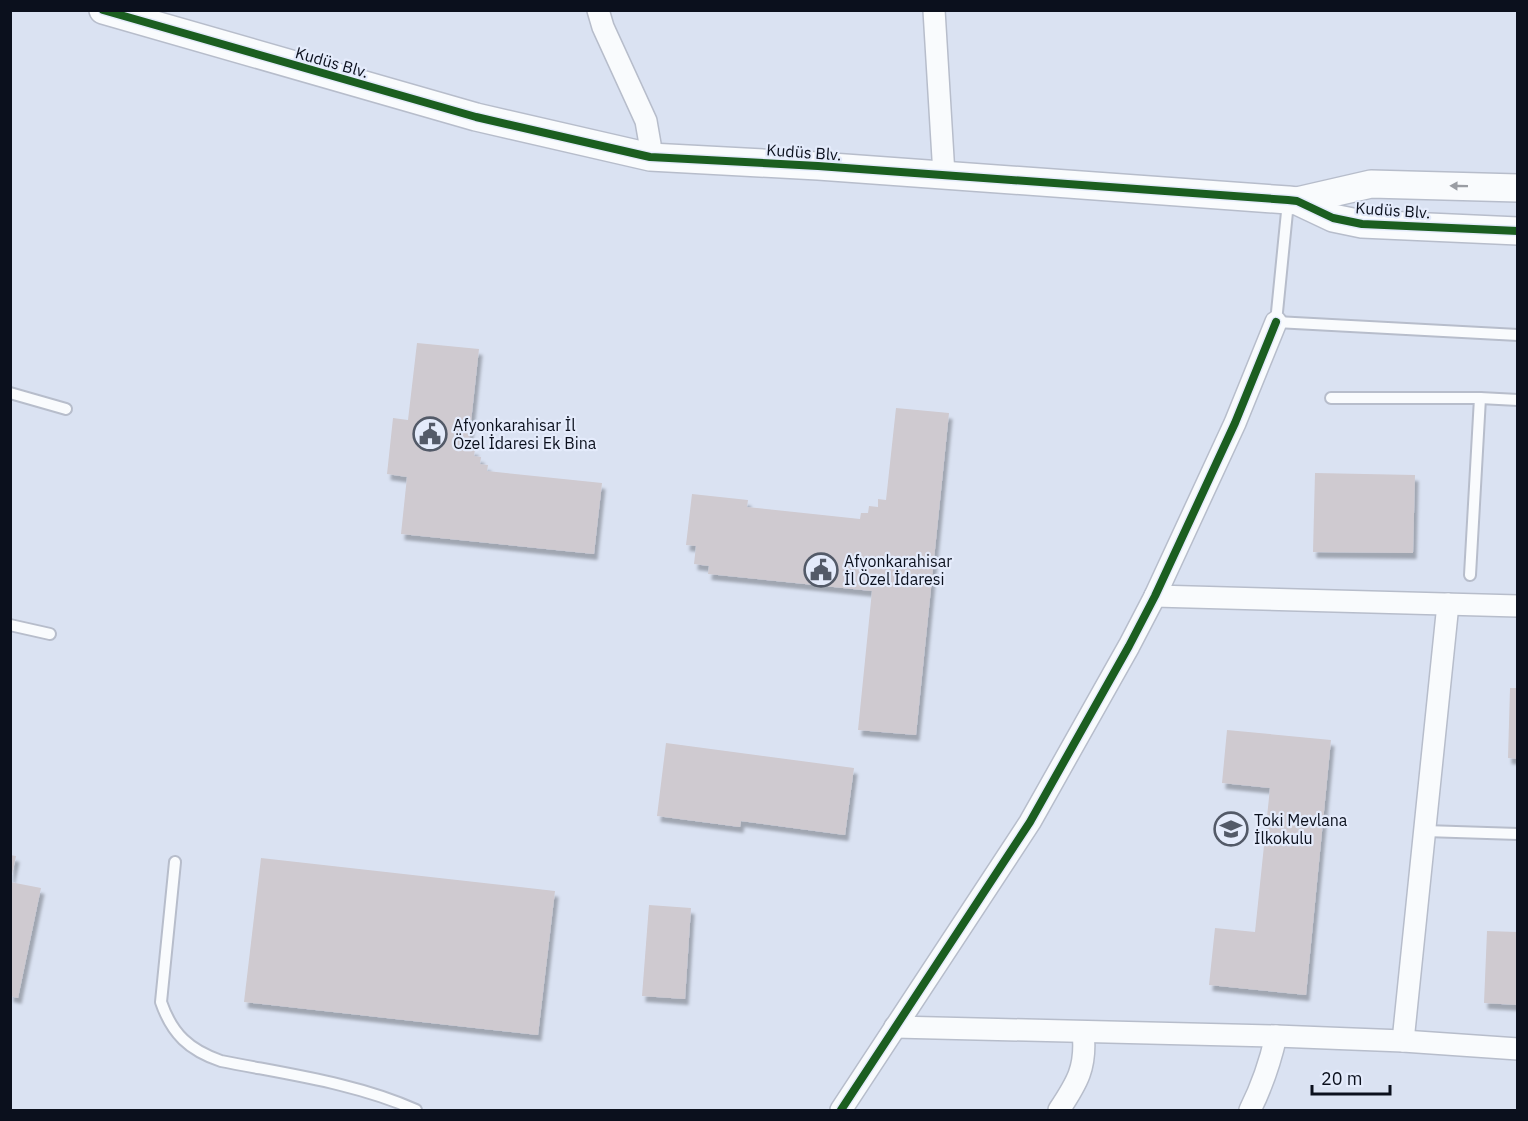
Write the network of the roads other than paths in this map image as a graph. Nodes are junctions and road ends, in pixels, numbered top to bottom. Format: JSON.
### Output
{"nodes":[{"id":1,"x":103,"y":10,"type":"edge"},
{"id":2,"x":598,"y":10,"type":"edge"},
{"id":3,"x":934,"y":10,"type":"edge"},
{"id":4,"x":650,"y":156,"type":"junction"},
{"id":5,"x":944,"y":175,"type":"junction"},
{"id":6,"x":1518,"y":188,"type":"edge"},
{"id":7,"x":1293,"y":200,"type":"junction"},
{"id":8,"x":1518,"y":231,"type":"edge"},
{"id":9,"x":1276,"y":322,"type":"junction"},
{"id":10,"x":1518,"y":335,"type":"edge"},
{"id":11,"x":10,"y":393,"type":"edge"},
{"id":12,"x":1331,"y":398,"type":"dead end"},
{"id":13,"x":1480,"y":398,"type":"junction"},
{"id":14,"x":1518,"y":400,"type":"edge"},
{"id":15,"x":66,"y":409,"type":"dead end"},
{"id":16,"x":1470,"y":575,"type":"dead end"},
{"id":17,"x":1155,"y":596,"type":"junction"},
{"id":18,"x":1448,"y":604,"type":"junction"},
{"id":19,"x":1518,"y":606,"type":"edge"},
{"id":20,"x":10,"y":625,"type":"edge"},
{"id":21,"x":50,"y":634,"type":"dead end"},
{"id":22,"x":1425,"y":831,"type":"junction"},
{"id":23,"x":1518,"y":834,"type":"edge"},
{"id":24,"x":175,"y":862,"type":"dead end"},
{"id":25,"x":895,"y":1028,"type":"junction"},
{"id":26,"x":1083,"y":1032,"type":"junction"},
{"id":27,"x":1276,"y":1036,"type":"junction"},
{"id":28,"x":1402,"y":1041,"type":"junction"},
{"id":29,"x":1518,"y":1048,"type":"edge"},
{"id":30,"x":416,"y":1110,"type":"edge"},
{"id":31,"x":841,"y":1110,"type":"edge"},
{"id":32,"x":1059,"y":1110,"type":"edge"},
{"id":33,"x":1250,"y":1110,"type":"edge"}],
"edges":[{"from":1,"to":4,"type":"street","name":"Kudüs Blv."},
{"from":2,"to":4,"type":"street"},
{"from":3,"to":5,"type":"street"},
{"from":4,"to":5,"type":"street","name":"Kudüs Blv."},
{"from":5,"to":7,"type":"street","name":"Kudüs Blv."},
{"from":6,"to":7,"type":"street","name":"Kudüs Blv.","one_way":true},
{"from":7,"to":8,"type":"street","name":"Kudüs Blv."},
{"from":7,"to":9,"type":"lane"},
{"from":9,"to":10,"type":"lane"},
{"from":9,"to":17,"type":"street"},
{"from":11,"to":15,"type":"lane"},
{"from":12,"to":13,"type":"lane"},
{"from":13,"to":14,"type":"lane"},
{"from":13,"to":16,"type":"lane"},
{"from":17,"to":18,"type":"street"},
{"from":17,"to":25,"type":"street"},
{"from":18,"to":19,"type":"street"},
{"from":18,"to":22,"type":"street"},
{"from":20,"to":21,"type":"lane"},
{"from":22,"to":23,"type":"lane"},
{"from":22,"to":28,"type":"street"},
{"from":24,"to":30,"type":"lane"},
{"from":25,"to":26,"type":"street"},
{"from":25,"to":31,"type":"street"},
{"from":26,"to":27,"type":"street"},
{"from":26,"to":32,"type":"street"},
{"from":27,"to":28,"type":"street"},
{"from":27,"to":33,"type":"street"},
{"from":28,"to":29,"type":"street"}]}
